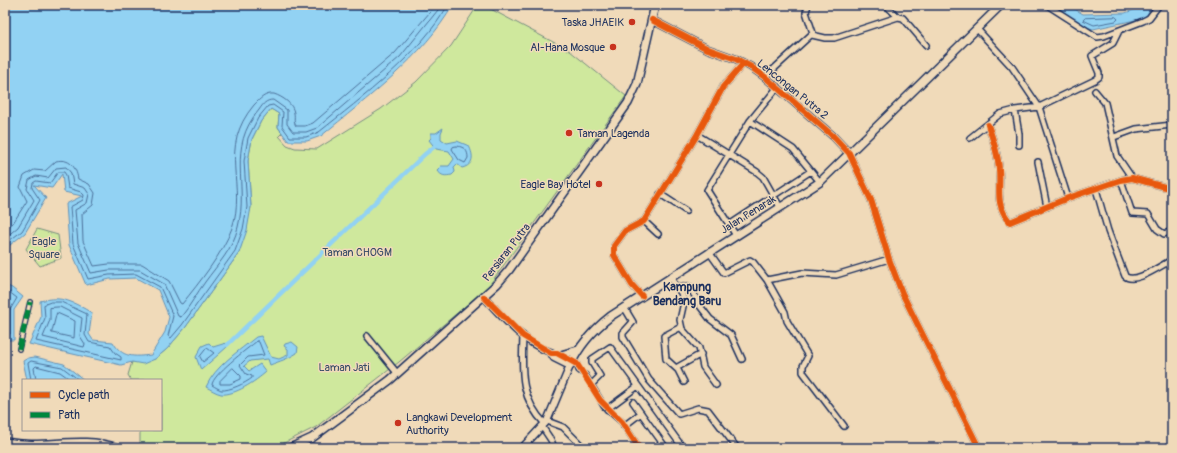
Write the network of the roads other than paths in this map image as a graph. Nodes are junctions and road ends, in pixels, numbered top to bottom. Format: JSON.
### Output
{"nodes":[{"id":1,"x":655,"y":5,"type":"edge"},
{"id":2,"x":808,"y":5,"type":"edge"},
{"id":3,"x":886,"y":5,"type":"edge"},
{"id":4,"x":994,"y":5,"type":"edge"},
{"id":5,"x":1001,"y":5,"type":"edge"},
{"id":6,"x":1008,"y":5,"type":"edge"},
{"id":7,"x":1047,"y":5,"type":"edge"},
{"id":8,"x":1159,"y":5,"type":"edge"},
{"id":9,"x":898,"y":17,"type":"junction"},
{"id":10,"x":990,"y":17,"type":"junction"},
{"id":11,"x":652,"y":20,"type":"junction"},
{"id":12,"x":974,"y":31,"type":"junction"},
{"id":13,"x":1119,"y":31,"type":"junction"},
{"id":14,"x":812,"y":35,"type":"junction"},
{"id":15,"x":926,"y":45,"type":"dead end"},
{"id":16,"x":744,"y":63,"type":"junction"},
{"id":17,"x":765,"y":77,"type":"junction"},
{"id":18,"x":777,"y":88,"type":"junction"},
{"id":19,"x":1095,"y":91,"type":"dead end"},
{"id":20,"x":1039,"y":107,"type":"junction"},
{"id":21,"x":1015,"y":110,"type":"junction"},
{"id":22,"x":750,"y":121,"type":"junction"},
{"id":23,"x":988,"y":125,"type":"junction"},
{"id":24,"x":1172,"y":125,"type":"edge"},
{"id":25,"x":697,"y":135,"type":"junction"},
{"id":26,"x":1114,"y":137,"type":"junction"},
{"id":27,"x":970,"y":138,"type":"dead end"},
{"id":28,"x":1019,"y":145,"type":"dead end"},
{"id":29,"x":849,"y":153,"type":"junction"},
{"id":30,"x":730,"y":155,"type":"junction"},
{"id":31,"x":1038,"y":162,"type":"dead end"},
{"id":32,"x":811,"y":171,"type":"junction"},
{"id":33,"x":1132,"y":178,"type":"junction"},
{"id":34,"x":1120,"y":180,"type":"junction"},
{"id":35,"x":820,"y":182,"type":"junction"},
{"id":36,"x":1096,"y":189,"type":"junction"},
{"id":37,"x":1172,"y":189,"type":"edge"},
{"id":38,"x":660,"y":194,"type":"junction"},
{"id":39,"x":773,"y":196,"type":"junction"},
{"id":40,"x":1068,"y":198,"type":"junction"},
{"id":41,"x":780,"y":207,"type":"junction"},
{"id":42,"x":1047,"y":207,"type":"junction"},
{"id":43,"x":686,"y":210,"type":"dead end"},
{"id":44,"x":644,"y":221,"type":"junction"},
{"id":45,"x":729,"y":225,"type":"junction"},
{"id":46,"x":1172,"y":231,"type":"edge"},
{"id":47,"x":658,"y":234,"type":"dead end"},
{"id":48,"x":736,"y":234,"type":"junction"},
{"id":49,"x":709,"y":252,"type":"junction"},
{"id":50,"x":889,"y":259,"type":"junction"},
{"id":51,"x":1172,"y":260,"type":"edge"},
{"id":52,"x":670,"y":278,"type":"junction"},
{"id":53,"x":767,"y":280,"type":"junction"},
{"id":54,"x":680,"y":290,"type":"junction"},
{"id":55,"x":642,"y":296,"type":"junction"},
{"id":56,"x":484,"y":297,"type":"junction"},
{"id":57,"x":30,"y":302,"type":"dead end"},
{"id":58,"x":624,"y":307,"type":"junction"},
{"id":59,"x":681,"y":327,"type":"junction"},
{"id":60,"x":368,"y":336,"type":"dead end"},
{"id":61,"x":523,"y":336,"type":"junction"},
{"id":62,"x":19,"y":349,"type":"dead end"},
{"id":63,"x":578,"y":350,"type":"junction"},
{"id":64,"x":701,"y":354,"type":"junction"},
{"id":65,"x":560,"y":358,"type":"junction"},
{"id":66,"x":742,"y":359,"type":"dead end"},
{"id":67,"x":571,"y":363,"type":"junction"},
{"id":68,"x":676,"y":368,"type":"junction"},
{"id":69,"x":397,"y":373,"type":"junction"},
{"id":70,"x":565,"y":377,"type":"junction"},
{"id":71,"x":684,"y":382,"type":"dead end"},
{"id":72,"x":591,"y":385,"type":"junction"},
{"id":73,"x":716,"y":385,"type":"dead end"},
{"id":74,"x":638,"y":386,"type":"junction"},
{"id":75,"x":633,"y":402,"type":"dead end"},
{"id":76,"x":607,"y":409,"type":"junction"},
{"id":77,"x":641,"y":413,"type":"junction"},
{"id":78,"x":545,"y":425,"type":"junction"},
{"id":79,"x":624,"y":426,"type":"junction"},
{"id":80,"x":844,"y":426,"type":"dead end"},
{"id":81,"x":5,"y":442,"type":"edge"},
{"id":82,"x":118,"y":448,"type":"edge"},
{"id":83,"x":290,"y":448,"type":"edge"},
{"id":84,"x":522,"y":448,"type":"edge"},
{"id":85,"x":554,"y":448,"type":"edge"},
{"id":86,"x":584,"y":448,"type":"edge"},
{"id":87,"x":639,"y":448,"type":"edge"},
{"id":88,"x":666,"y":448,"type":"edge"},
{"id":89,"x":683,"y":448,"type":"edge"},
{"id":90,"x":737,"y":448,"type":"edge"},
{"id":91,"x":979,"y":448,"type":"edge"}],
"edges":[{"from":1,"to":11,"type":"main road","name":"Persiaran Putra"},
{"from":2,"to":14,"type":"street"},
{"from":3,"to":9,"type":"street"},
{"from":4,"to":12,"type":"main road"},
{"from":5,"to":10,"type":"main road","name":"Jalan Penarak"},
{"from":6,"to":10,"type":"main road"},
{"from":7,"to":13,"type":"street"},
{"from":8,"to":13,"type":"street"},
{"from":9,"to":14,"type":"street"},
{"from":9,"to":15,"type":"street"},
{"from":10,"to":12,"type":"main road","name":"Jalan Penarak"},
{"from":11,"to":16,"type":"street","name":"Lencongan Putra 2"},
{"from":11,"to":56,"type":"main road","name":"Persiaran Putra"},
{"from":12,"to":20,"type":"street"},
{"from":12,"to":29,"type":"main road","name":"Jalan Penarak"},
{"from":13,"to":20,"type":"street"},
{"from":14,"to":17,"type":"street"},
{"from":16,"to":17,"type":"street","name":"Lencongan Putra 2"},
{"from":16,"to":25,"type":"street"},
{"from":17,"to":18,"type":"street","name":"Lencongan Putra 2"},
{"from":18,"to":22,"type":"street"},
{"from":18,"to":29,"type":"street","name":"Lencongan Putra 2"},
{"from":19,"to":26,"type":"street"},
{"from":20,"to":21,"type":"street"},
{"from":20,"to":40,"type":"street"},
{"from":21,"to":23,"type":"street"},
{"from":21,"to":28,"type":"street"},
{"from":22,"to":30,"type":"street"},
{"from":22,"to":32,"type":"street"},
{"from":23,"to":27,"type":"street"},
{"from":23,"to":42,"type":"street"},
{"from":24,"to":26,"type":"street"},
{"from":25,"to":30,"type":"street"},
{"from":25,"to":38,"type":"street"},
{"from":26,"to":33,"type":"street"},
{"from":29,"to":35,"type":"main road","name":"Jalan Penarak"},
{"from":29,"to":50,"type":"street"},
{"from":30,"to":39,"type":"street"},
{"from":30,"to":45,"type":"street"},
{"from":31,"to":42,"type":"street"},
{"from":32,"to":35,"type":"street"},
{"from":32,"to":39,"type":"street"},
{"from":33,"to":34,"type":"street"},
{"from":33,"to":37,"type":"street"},
{"from":34,"to":36,"type":"street"},
{"from":34,"to":46,"type":"street"},
{"from":35,"to":41,"type":"main road","name":"Jalan Penarak"},
{"from":36,"to":40,"type":"street"},
{"from":36,"to":51,"type":"street"},
{"from":38,"to":43,"type":"street"},
{"from":38,"to":44,"type":"street"},
{"from":39,"to":41,"type":"street"},
{"from":39,"to":45,"type":"street"},
{"from":40,"to":42,"type":"street"},
{"from":41,"to":48,"type":"main road","name":"Jalan Penarak"},
{"from":44,"to":47,"type":"street"},
{"from":44,"to":55,"type":"street"},
{"from":45,"to":48,"type":"street"},
{"from":48,"to":49,"type":"main road","name":"Jalan Penarak"},
{"from":49,"to":52,"type":"main road","name":"Jalan Penarak"},
{"from":49,"to":53,"type":"street"},
{"from":50,"to":53,"type":"street"},
{"from":50,"to":91,"type":"street"},
{"from":52,"to":54,"type":"street"},
{"from":52,"to":55,"type":"main road","name":"Jalan Penarak"},
{"from":53,"to":80,"type":"street"},
{"from":54,"to":59,"type":"street"},
{"from":54,"to":66,"type":"street"},
{"from":55,"to":58,"type":"main road","name":"Jalan Penarak"},
{"from":56,"to":61,"type":"street"},
{"from":56,"to":69,"type":"main road","name":"Persiaran Putra"},
{"from":57,"to":62,"type":"street"},
{"from":58,"to":63,"type":"main road","name":"Jalan Penarak"},
{"from":58,"to":90,"type":"street"},
{"from":59,"to":64,"type":"street"},
{"from":59,"to":68,"type":"street"},
{"from":60,"to":69,"type":"street"},
{"from":61,"to":65,"type":"street"},
{"from":61,"to":78,"type":"street"},
{"from":63,"to":65,"type":"main road"},
{"from":63,"to":67,"type":"main road","name":"Jalan Penarak"},
{"from":64,"to":68,"type":"street"},
{"from":64,"to":73,"type":"street"},
{"from":65,"to":67,"type":"street"},
{"from":65,"to":70,"type":"street"},
{"from":67,"to":70,"type":"street","name":"Jalan Penarak"},
{"from":67,"to":72,"type":"street"},
{"from":68,"to":71,"type":"street"},
{"from":69,"to":83,"type":"main road","name":"Persiaran Putra"},
{"from":70,"to":78,"type":"street","name":"Jalan Penarak"},
{"from":72,"to":74,"type":"street"},
{"from":72,"to":76,"type":"street"},
{"from":74,"to":76,"type":"street"},
{"from":74,"to":89,"type":"street"},
{"from":75,"to":77,"type":"street"},
{"from":76,"to":79,"type":"street"},
{"from":77,"to":79,"type":"street"},
{"from":77,"to":88,"type":"street"},
{"from":78,"to":84,"type":"street","name":"Jalan Penarak"},
{"from":78,"to":85,"type":"street"},
{"from":78,"to":86,"type":"street"},
{"from":79,"to":87,"type":"street"},
{"from":81,"to":82,"type":"main road"}]}
